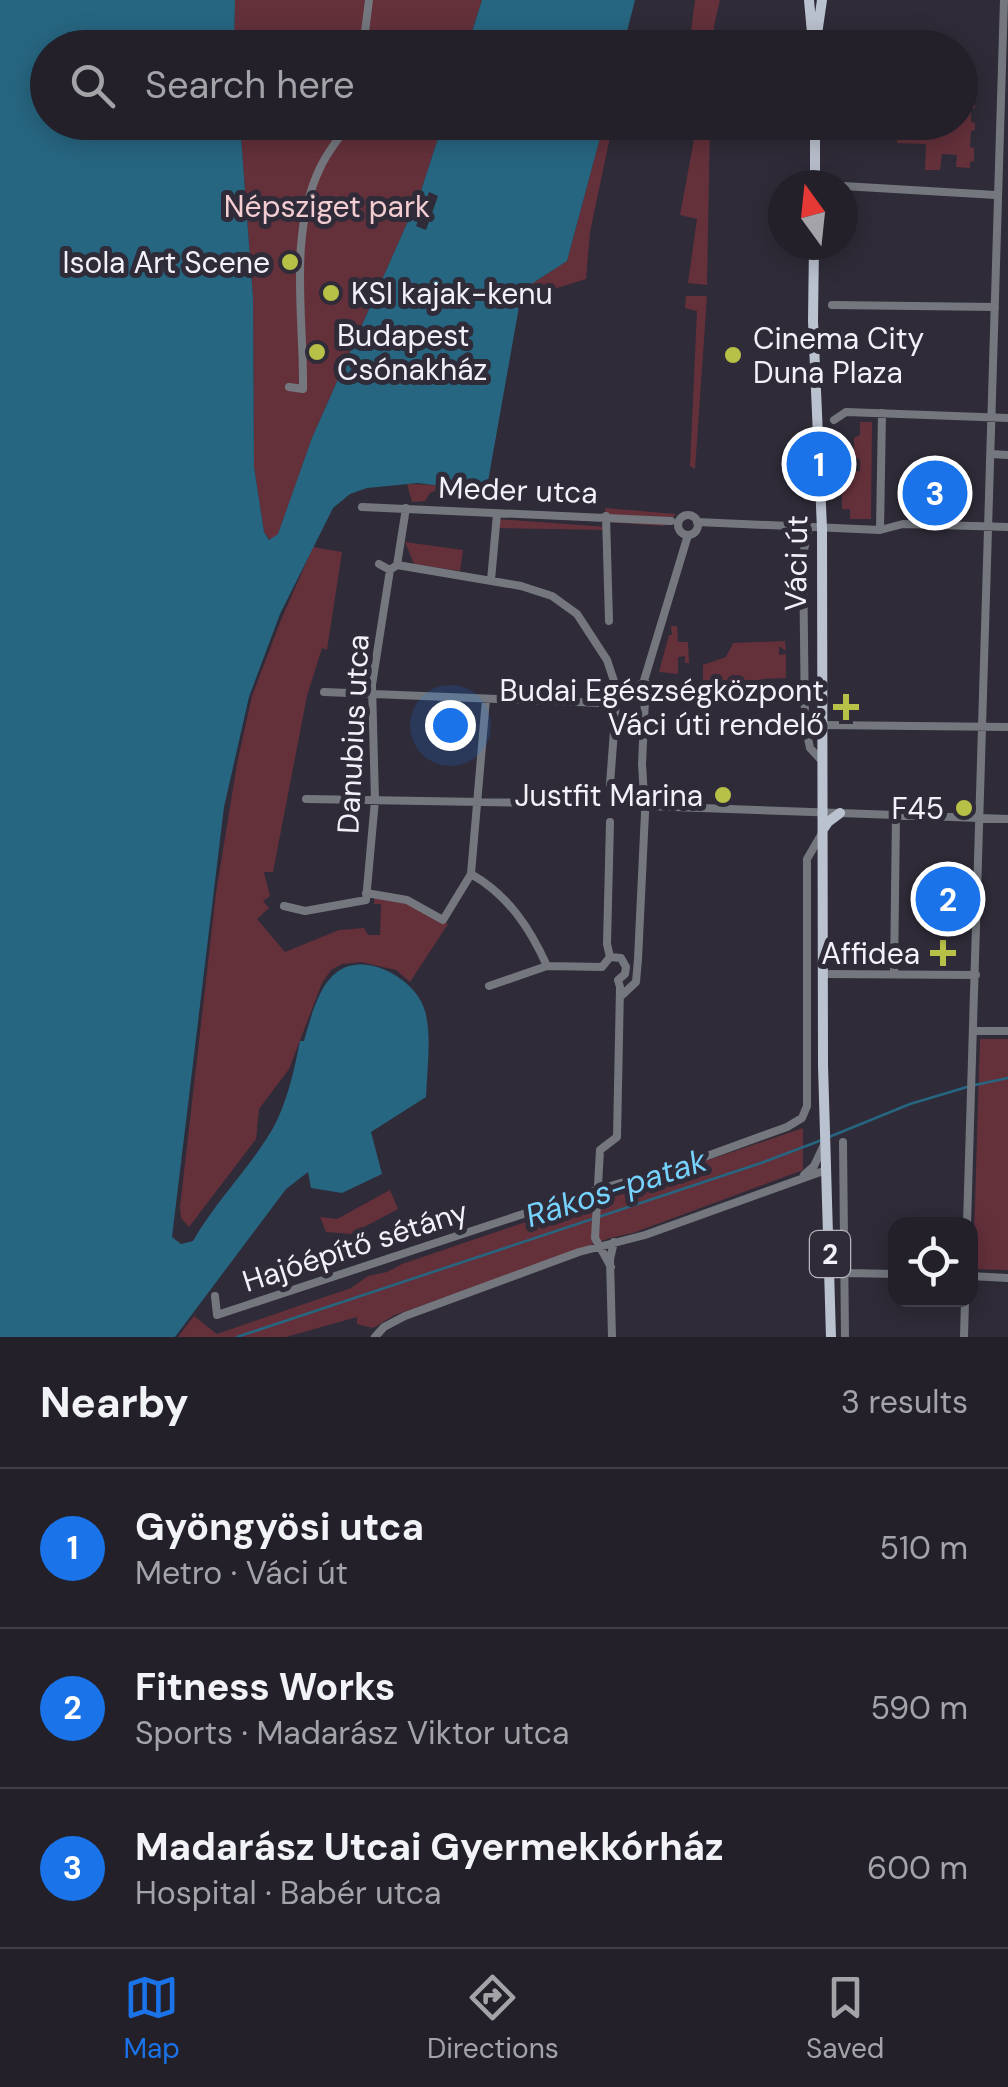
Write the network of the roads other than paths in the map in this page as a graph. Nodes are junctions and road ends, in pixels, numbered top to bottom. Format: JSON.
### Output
{"nodes":[{"id":1,"x":368,"y":0,"type":"edge"},
{"id":2,"x":809,"y":0,"type":"edge"},
{"id":3,"x":822,"y":0,"type":"edge"},
{"id":4,"x":1004,"y":0,"type":"edge"},
{"id":5,"x":365,"y":30,"type":"edge"},
{"id":6,"x":812,"y":30,"type":"edge"},
{"id":7,"x":817,"y":30,"type":"edge"},
{"id":8,"x":1005,"y":70,"type":"edge"},
{"id":9,"x":337,"y":140,"type":"edge"},
{"id":10,"x":815,"y":140,"type":"edge"},
{"id":11,"x":815,"y":170,"type":"edge"},
{"id":12,"x":858,"y":187,"type":"edge"},
{"id":13,"x":996,"y":195,"type":"junction"},
{"id":14,"x":814,"y":260,"type":"edge"},
{"id":15,"x":832,"y":304,"type":"dead end"},
{"id":16,"x":995,"y":308,"type":"junction"},
{"id":17,"x":289,"y":387,"type":"dead end"},
{"id":18,"x":882,"y":413,"type":"junction"},
{"id":19,"x":991,"y":417,"type":"junction"},
{"id":20,"x":1008,"y":418,"type":"edge"},
{"id":21,"x":834,"y":420,"type":"dead end"},
{"id":22,"x":991,"y":454,"type":"junction"},
{"id":23,"x":1008,"y":455,"type":"edge"},
{"id":24,"x":362,"y":507,"type":"dead end"},
{"id":25,"x":406,"y":508,"type":"junction"},
{"id":26,"x":497,"y":514,"type":"junction"},
{"id":27,"x":606,"y":516,"type":"junction"},
{"id":28,"x":671,"y":521,"type":"dead end"},
{"id":29,"x":697,"y":524,"type":"junction"},
{"id":30,"x":989,"y":526,"type":"junction"},
{"id":31,"x":1008,"y":526,"type":"edge"},
{"id":32,"x":805,"y":528,"type":"junction"},
{"id":33,"x":822,"y":529,"type":"junction"},
{"id":34,"x":880,"y":530,"type":"junction"},
{"id":35,"x":685,"y":534,"type":"junction"},
{"id":36,"x":379,"y":564,"type":"dead end"},
{"id":37,"x":394,"y":568,"type":"junction"},
{"id":38,"x":491,"y":580,"type":"junction"},
{"id":39,"x":608,"y":621,"type":"dead end"},
{"id":40,"x":647,"y":686,"type":"junction"},
{"id":41,"x":324,"y":692,"type":"dead end"},
{"id":42,"x":804,"y":692,"type":"junction"},
{"id":43,"x":372,"y":694,"type":"junction"},
{"id":44,"x":640,"y":696,"type":"junction"},
{"id":45,"x":486,"y":699,"type":"junction"},
{"id":46,"x":614,"y":700,"type":"junction"},
{"id":47,"x":821,"y":725,"type":"junction"},
{"id":48,"x":982,"y":726,"type":"junction"},
{"id":49,"x":1008,"y":727,"type":"edge"},
{"id":50,"x":823,"y":762,"type":"junction"},
{"id":51,"x":610,"y":784,"type":"dead end"},
{"id":52,"x":306,"y":800,"type":"dead end"},
{"id":53,"x":375,"y":800,"type":"junction"},
{"id":54,"x":479,"y":801,"type":"junction"},
{"id":55,"x":601,"y":804,"type":"dead end"},
{"id":56,"x":645,"y":806,"type":"junction"},
{"id":57,"x":824,"y":812,"type":"junction"},
{"id":58,"x":840,"y":813,"type":"junction"},
{"id":59,"x":896,"y":815,"type":"junction"},
{"id":60,"x":963,"y":818,"type":"junction"},
{"id":61,"x":979,"y":819,"type":"junction"},
{"id":62,"x":1008,"y":819,"type":"edge"},
{"id":63,"x":610,"y":822,"type":"dead end"},
{"id":64,"x":824,"y":829,"type":"junction"},
{"id":65,"x":978,"y":830,"type":"junction"},
{"id":66,"x":471,"y":874,"type":"junction"},
{"id":67,"x":366,"y":896,"type":"junction"},
{"id":68,"x":284,"y":906,"type":"dead end"},
{"id":69,"x":610,"y":956,"type":"junction"},
{"id":70,"x":546,"y":966,"type":"junction"},
{"id":71,"x":823,"y":974,"type":"junction"},
{"id":72,"x":894,"y":974,"type":"junction"},
{"id":73,"x":976,"y":975,"type":"junction"},
{"id":74,"x":489,"y":986,"type":"dead end"},
{"id":75,"x":620,"y":997,"type":"junction"},
{"id":76,"x":975,"y":1031,"type":"junction"},
{"id":77,"x":1008,"y":1032,"type":"edge"},
{"id":78,"x":807,"y":1113,"type":"joint"},
{"id":79,"x":843,"y":1142,"type":"dead end"},
{"id":80,"x":825,"y":1144,"type":"junction"},
{"id":81,"x":826,"y":1170,"type":"junction"},
{"id":82,"x":801,"y":1178,"type":"junction"},
{"id":83,"x":598,"y":1190,"type":"junction"},
{"id":84,"x":967,"y":1217,"type":"edge"},
{"id":85,"x":614,"y":1242,"type":"junction"},
{"id":86,"x":597,"y":1246,"type":"junction"},
{"id":87,"x":610,"y":1267,"type":"junction"},
{"id":88,"x":846,"y":1273,"type":"junction"},
{"id":89,"x":888,"y":1274,"type":"edge"},
{"id":90,"x":978,"y":1276,"type":"edge"},
{"id":91,"x":1008,"y":1278,"type":"edge"},
{"id":92,"x":215,"y":1296,"type":"dead end"},
{"id":93,"x":965,"y":1307,"type":"edge"},
{"id":94,"x":375,"y":1337,"type":"edge"},
{"id":95,"x":612,"y":1337,"type":"edge"},
{"id":96,"x":830,"y":1337,"type":"edge"},
{"id":97,"x":845,"y":1337,"type":"edge"},
{"id":98,"x":964,"y":1337,"type":"edge"}],
"edges":[{"from":1,"to":5,"type":"street"},
{"from":2,"to":6,"type":"main road"},
{"from":3,"to":7,"type":"main road"},
{"from":4,"to":8,"type":"street"},
{"from":8,"to":13,"type":"street"},
{"from":9,"to":17,"type":"street"},
{"from":10,"to":11,"type":"main road"},
{"from":12,"to":13,"type":"street"},
{"from":13,"to":16,"type":"street"},
{"from":14,"to":33,"type":"main road","name":"Váci út","number":"2"},
{"from":15,"to":16,"type":"street"},
{"from":16,"to":19,"type":"street"},
{"from":18,"to":19,"type":"street"},
{"from":18,"to":21,"type":"street"},
{"from":18,"to":34,"type":"street"},
{"from":19,"to":20,"type":"street"},
{"from":19,"to":22,"type":"street"},
{"from":22,"to":23,"type":"street"},
{"from":22,"to":30,"type":"street"},
{"from":24,"to":25,"type":"street","name":"Meder utca"},
{"from":25,"to":26,"type":"street","name":"Meder utca"},
{"from":25,"to":37,"type":"street","name":"Danubius utca"},
{"from":26,"to":27,"type":"street","name":"Meder utca"},
{"from":26,"to":38,"type":"street"},
{"from":27,"to":28,"type":"street","name":"Meder utca"},
{"from":27,"to":39,"type":"street"},
{"from":29,"to":32,"type":"street"},
{"from":29,"to":35,"type":"street"},
{"from":29,"to":35,"type":"street"},
{"from":30,"to":31,"type":"street"},
{"from":30,"to":34,"type":"street"},
{"from":30,"to":48,"type":"street"},
{"from":32,"to":33,"type":"street"},
{"from":32,"to":42,"type":"street","name":"Váci út"},
{"from":33,"to":34,"type":"street"},
{"from":33,"to":47,"type":"main road","name":"Váci út","number":"2"},
{"from":35,"to":40,"type":"street"},
{"from":36,"to":37,"type":"street"},
{"from":37,"to":38,"type":"street"},
{"from":37,"to":43,"type":"street","name":"Danubius utca"},
{"from":38,"to":46,"type":"street"},
{"from":40,"to":42,"type":"street"},
{"from":40,"to":44,"type":"street"},
{"from":40,"to":44,"type":"street"},
{"from":41,"to":43,"type":"street"},
{"from":42,"to":50,"type":"street","name":"Váci út"},
{"from":43,"to":45,"type":"street"},
{"from":43,"to":53,"type":"street","name":"Danubius utca"},
{"from":44,"to":46,"type":"street"},
{"from":44,"to":56,"type":"street"},
{"from":45,"to":46,"type":"street"},
{"from":45,"to":54,"type":"street"},
{"from":46,"to":51,"type":"street"},
{"from":47,"to":48,"type":"street"},
{"from":47,"to":50,"type":"main road","name":"Váci út","number":"2"},
{"from":48,"to":49,"type":"street"},
{"from":48,"to":61,"type":"street"},
{"from":50,"to":57,"type":"main road","name":"Váci út","number":"2"},
{"from":52,"to":53,"type":"street"},
{"from":53,"to":54,"type":"street"},
{"from":53,"to":67,"type":"street","name":"Danubius utca"},
{"from":54,"to":55,"type":"street"},
{"from":54,"to":66,"type":"street"},
{"from":56,"to":57,"type":"street"},
{"from":56,"to":75,"type":"street"},
{"from":57,"to":58,"type":"street"},
{"from":57,"to":64,"type":"main road","name":"Váci út","number":"2"},
{"from":58,"to":59,"type":"street"},
{"from":58,"to":64,"type":"main road"},
{"from":59,"to":60,"type":"street"},
{"from":59,"to":72,"type":"street"},
{"from":60,"to":61,"type":"street"},
{"from":60,"to":65,"type":"street"},
{"from":61,"to":62,"type":"street"},
{"from":61,"to":65,"type":"street"},
{"from":63,"to":69,"type":"street"},
{"from":64,"to":71,"type":"main road","name":"Váci út","number":"2"},
{"from":64,"to":78,"type":"street","name":"Váci út"},
{"from":65,"to":73,"type":"street"},
{"from":66,"to":67,"type":"street"},
{"from":66,"to":70,"type":"street"},
{"from":67,"to":68,"type":"street"},
{"from":69,"to":70,"type":"street"},
{"from":69,"to":75,"type":"street"},
{"from":70,"to":74,"type":"street"},
{"from":71,"to":72,"type":"street"},
{"from":71,"to":80,"type":"main road","name":"Váci út","number":"2"},
{"from":72,"to":73,"type":"street"},
{"from":73,"to":76,"type":"street"},
{"from":75,"to":83,"type":"street"},
{"from":76,"to":77,"type":"street"},
{"from":76,"to":84,"type":"street"},
{"from":78,"to":83,"type":"street","name":"Hajóépítő sétány"},
{"from":79,"to":88,"type":"street"},
{"from":80,"to":81,"type":"main road","name":"Váci út","number":"2"},
{"from":80,"to":82,"type":"street"},
{"from":81,"to":82,"type":"street"},
{"from":81,"to":96,"type":"main road","name":"Váci út","number":"2"},
{"from":82,"to":85,"type":"street"},
{"from":83,"to":86,"type":"street"},
{"from":83,"to":92,"type":"street","name":"Hajóépítő sétány"},
{"from":85,"to":86,"type":"street"},
{"from":85,"to":87,"type":"street"},
{"from":86,"to":87,"type":"street"},
{"from":86,"to":94,"type":"street"},
{"from":87,"to":95,"type":"street"},
{"from":88,"to":89,"type":"street"},
{"from":88,"to":97,"type":"street"},
{"from":90,"to":91,"type":"street"},
{"from":93,"to":98,"type":"street"}]}
